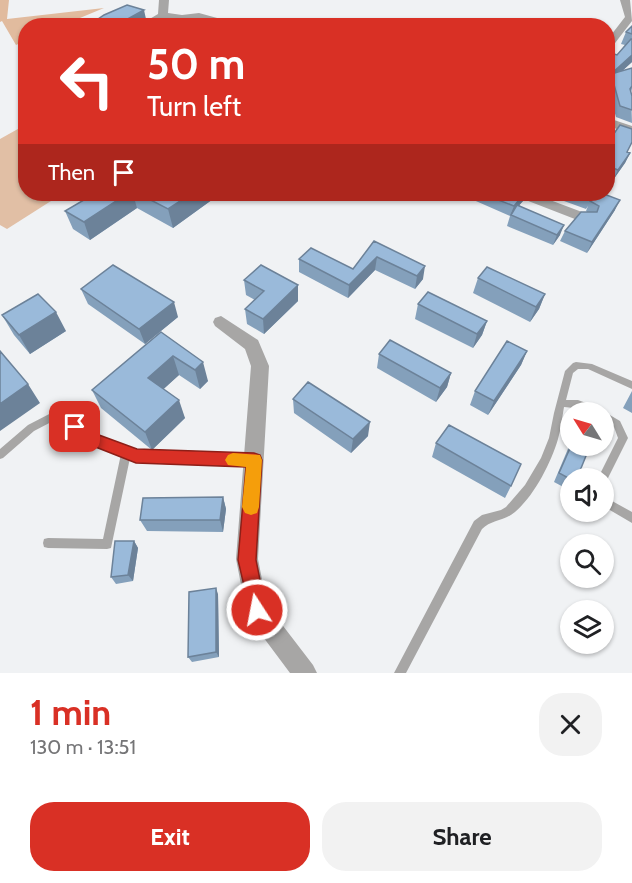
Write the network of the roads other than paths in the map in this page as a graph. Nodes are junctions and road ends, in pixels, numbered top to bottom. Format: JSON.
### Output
{"nodes":[{"id":1,"x":164,"y":0,"type":"edge"},
{"id":2,"x":625,"y":0,"type":"edge"},
{"id":3,"x":163,"y":15,"type":"junction"},
{"id":4,"x":158,"y":18,"type":"edge"},
{"id":5,"x":182,"y":18,"type":"joint"},
{"id":6,"x":207,"y":18,"type":"edge"},
{"id":7,"x":615,"y":36,"type":"edge"},
{"id":8,"x":615,"y":125,"type":"edge"},
{"id":9,"x":632,"y":130,"type":"edge"},
{"id":10,"x":554,"y":201,"type":"edge"},
{"id":11,"x":585,"y":218,"type":"edge"},
{"id":12,"x":221,"y":322,"type":"dead end"},
{"id":13,"x":632,"y":385,"type":"edge"},
{"id":14,"x":561,"y":402,"type":"edge"},
{"id":15,"x":560,"y":408,"type":"edge"},
{"id":16,"x":614,"y":422,"type":"edge"},
{"id":17,"x":126,"y":452,"type":"junction"},
{"id":18,"x":0,"y":455,"type":"edge"},
{"id":19,"x":614,"y":456,"type":"edge"},
{"id":20,"x":254,"y":460,"type":"junction"},
{"id":21,"x":614,"y":507,"type":"edge"},
{"id":22,"x":632,"y":518,"type":"edge"},
{"id":23,"x":48,"y":543,"type":"dead end"},
{"id":24,"x":305,"y":673,"type":"edge"},
{"id":25,"x":400,"y":673,"type":"edge"}],
"edges":[{"from":1,"to":3,"type":"street"},
{"from":2,"to":7,"type":"street"},
{"from":3,"to":4,"type":"street"},
{"from":3,"to":5,"type":"street"},
{"from":5,"to":6,"type":"street"},
{"from":8,"to":9,"type":"street"},
{"from":10,"to":11,"type":"street"},
{"from":12,"to":20,"type":"street"},
{"from":13,"to":14,"type":"lane"},
{"from":15,"to":25,"type":"lane"},
{"from":16,"to":19,"type":"lane"},
{"from":17,"to":18,"type":"lane"},
{"from":17,"to":20,"type":"lane"},
{"from":17,"to":23,"type":"lane"},
{"from":20,"to":24,"type":"street"},
{"from":21,"to":22,"type":"lane"}]}
